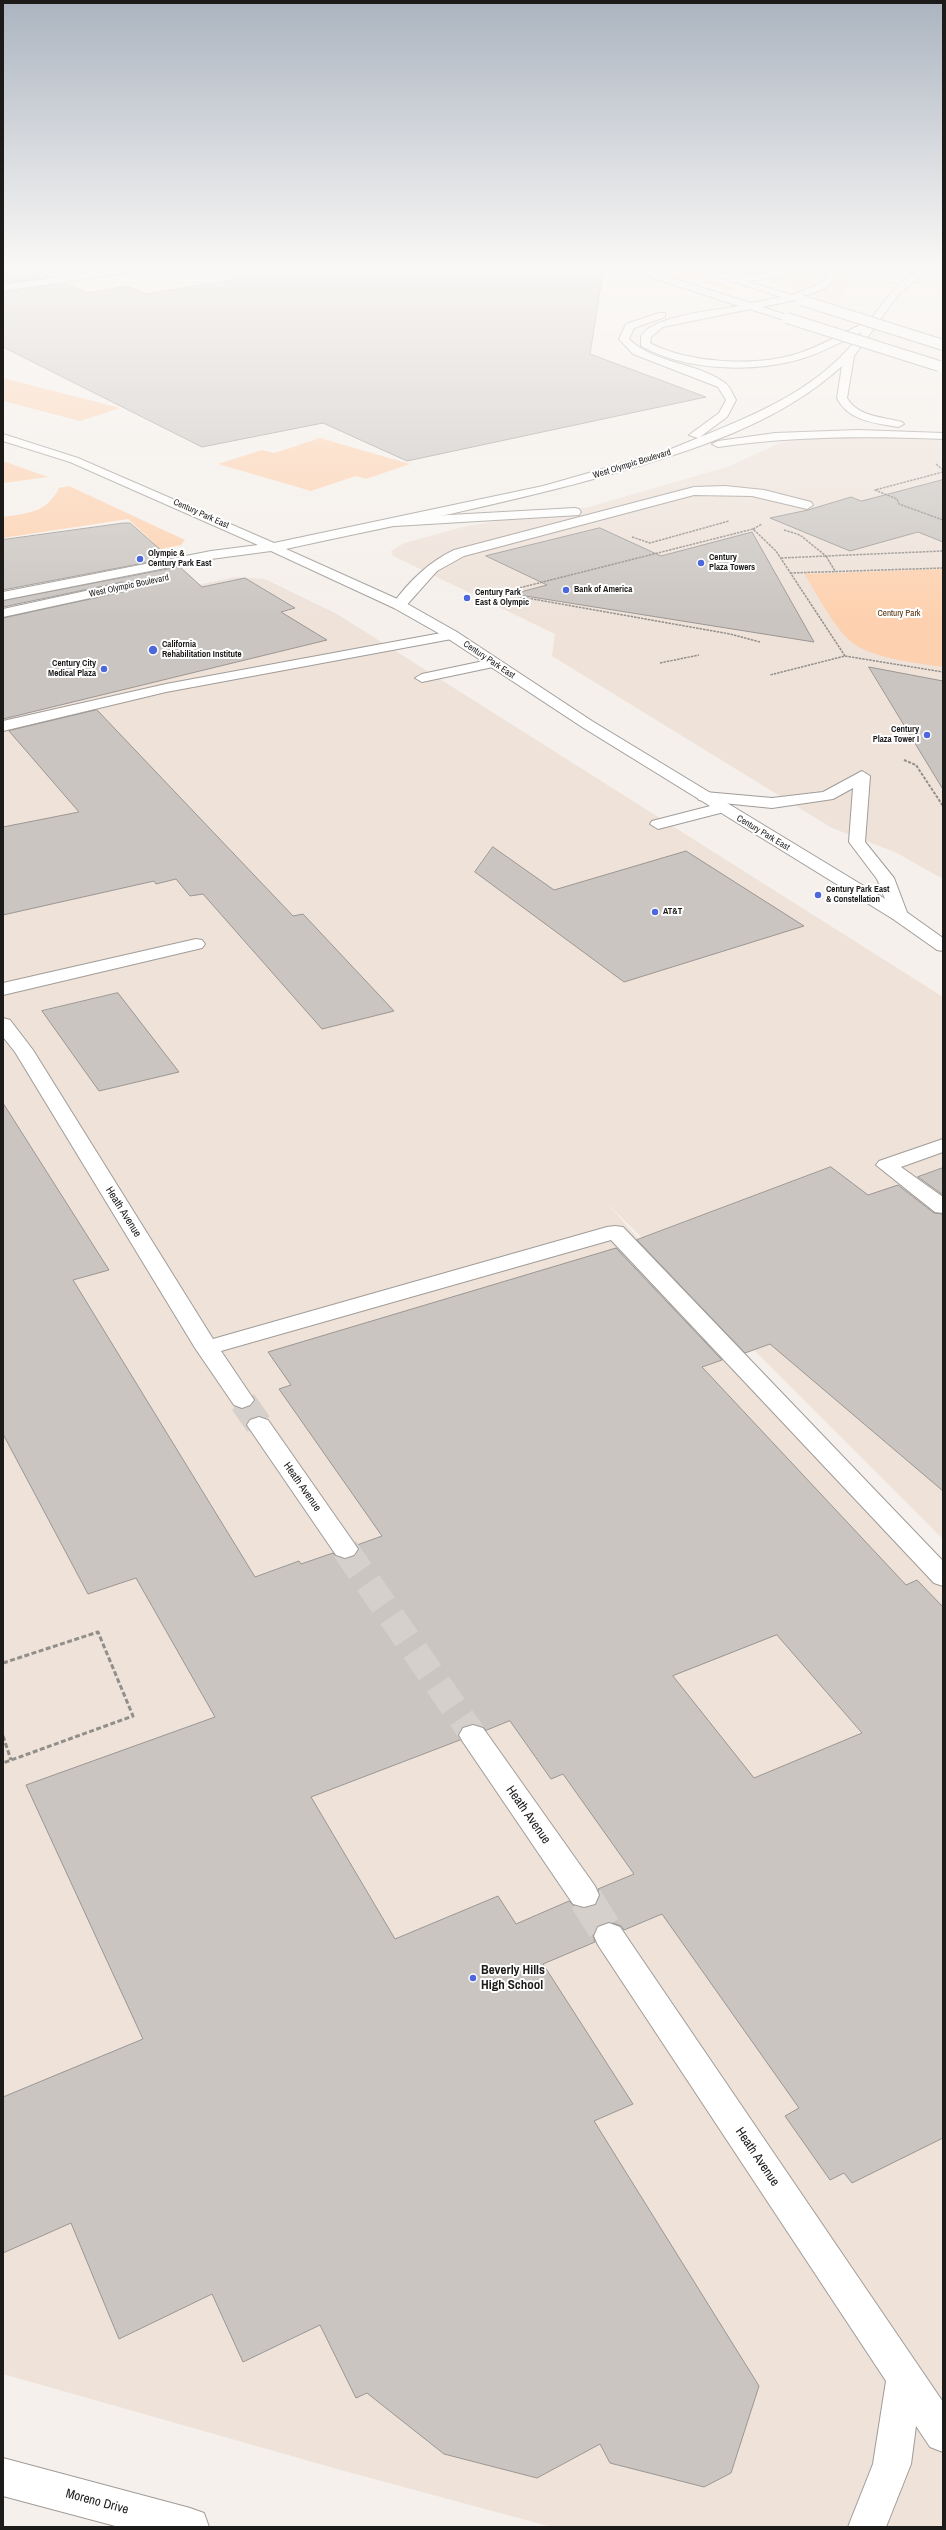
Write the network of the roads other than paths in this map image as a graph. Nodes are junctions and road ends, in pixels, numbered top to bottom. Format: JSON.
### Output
{"nodes":[{"id":1,"x":720,"y":384,"type":"edge"},
{"id":2,"x":815,"y":384,"type":"edge"},
{"id":3,"x":844,"y":384,"type":"edge"},
{"id":4,"x":943,"y":428,"type":"edge"},
{"id":5,"x":943,"y":436,"type":"edge"},
{"id":6,"x":3,"y":437,"type":"edge"},
{"id":7,"x":670,"y":453,"type":"junction"},
{"id":8,"x":807,"y":505,"type":"dead end"},
{"id":9,"x":635,"y":506,"type":"junction"},
{"id":10,"x":395,"y":522,"type":"junction"},
{"id":11,"x":276,"y":548,"type":"junction"},
{"id":12,"x":193,"y":572,"type":"dead end"},
{"id":13,"x":132,"y":585,"type":"dead end"},
{"id":14,"x":3,"y":596,"type":"edge"},
{"id":15,"x":399,"y":606,"type":"junction"},
{"id":16,"x":3,"y":613,"type":"edge"},
{"id":17,"x":452,"y":635,"type":"junction"},
{"id":18,"x":493,"y":663,"type":"junction"},
{"id":19,"x":422,"y":678,"type":"dead end"},
{"id":20,"x":3,"y":726,"type":"edge"},
{"id":21,"x":705,"y":797,"type":"junction"},
{"id":22,"x":722,"y":808,"type":"junction"},
{"id":23,"x":658,"y":824,"type":"dead end"},
{"id":24,"x":899,"y":915,"type":"junction"},
{"id":25,"x":941,"y":942,"type":"edge"},
{"id":26,"x":196,"y":944,"type":"dead end"},
{"id":27,"x":3,"y":989,"type":"edge"},
{"id":28,"x":3,"y":1024,"type":"edge"},
{"id":29,"x":943,"y":1145,"type":"edge"},
{"id":30,"x":943,"y":1207,"type":"edge"},
{"id":31,"x":207,"y":1348,"type":"junction"},
{"id":32,"x":242,"y":1400,"type":"tunnel mouth"},
{"id":33,"x":259,"y":1424,"type":"tunnel mouth"},
{"id":34,"x":345,"y":1549,"type":"tunnel mouth"},
{"id":35,"x":943,"y":1578,"type":"edge"},
{"id":36,"x":472,"y":1735,"type":"tunnel mouth"},
{"id":37,"x":584,"y":1895,"type":"tunnel mouth"},
{"id":38,"x":609,"y":1936,"type":"tunnel mouth"},
{"id":39,"x":905,"y":2378,"type":"junction"},
{"id":40,"x":943,"y":2434,"type":"edge"},
{"id":41,"x":3,"y":2478,"type":"edge"},
{"id":42,"x":190,"y":2527,"type":"edge"},
{"id":43,"x":867,"y":2527,"type":"edge"}],
"edges":[{"from":1,"to":7,"type":"main road"},
{"from":2,"to":7,"type":"main road","name":"West Olympic Boulevard"},
{"from":3,"to":4,"type":"main road"},
{"from":5,"to":7,"type":"main road"},
{"from":6,"to":11,"type":"main road","name":"Century Park East"},
{"from":7,"to":10,"type":"main road","name":"West Olympic Boulevard"},
{"from":8,"to":9,"type":"main road"},
{"from":9,"to":10,"type":"main road"},
{"from":9,"to":15,"type":"main road"},
{"from":10,"to":11,"type":"main road","name":"West Olympic Boulevard"},
{"from":11,"to":12,"type":"main road","name":"West Olympic Boulevard"},
{"from":11,"to":14,"type":"main road","name":"West Olympic Boulevard"},
{"from":11,"to":15,"type":"main road","name":"Century Park East"},
{"from":13,"to":16,"type":"main road","name":"West Olympic Boulevard"},
{"from":15,"to":17,"type":"main road","name":"Century Park East"},
{"from":17,"to":18,"type":"main road","name":"Century Park East"},
{"from":17,"to":20,"type":"main road"},
{"from":18,"to":19,"type":"main road"},
{"from":18,"to":21,"type":"main road","name":"Century Park East"},
{"from":21,"to":22,"type":"main road","name":"Century Park East"},
{"from":21,"to":24,"type":"main road"},
{"from":22,"to":23,"type":"main road"},
{"from":22,"to":24,"type":"main road","name":"Century Park East"},
{"from":24,"to":25,"type":"main road","name":"Century Park East"},
{"from":26,"to":27,"type":"main road"},
{"from":28,"to":31,"type":"main road","name":"Heath Avenue"},
{"from":29,"to":30,"type":"main road"},
{"from":31,"to":32,"type":"main road","name":"Heath Avenue"},
{"from":31,"to":35,"type":"main road"},
{"from":33,"to":34,"type":"main road","name":"Heath Avenue"},
{"from":36,"to":37,"type":"main road","name":"Heath Avenue"},
{"from":38,"to":39,"type":"main road","name":"Heath Avenue"},
{"from":39,"to":40,"type":"main road","name":"Heath Avenue"},
{"from":39,"to":43,"type":"main road"},
{"from":41,"to":42,"type":"main road","name":"Moreno Drive"}]}
